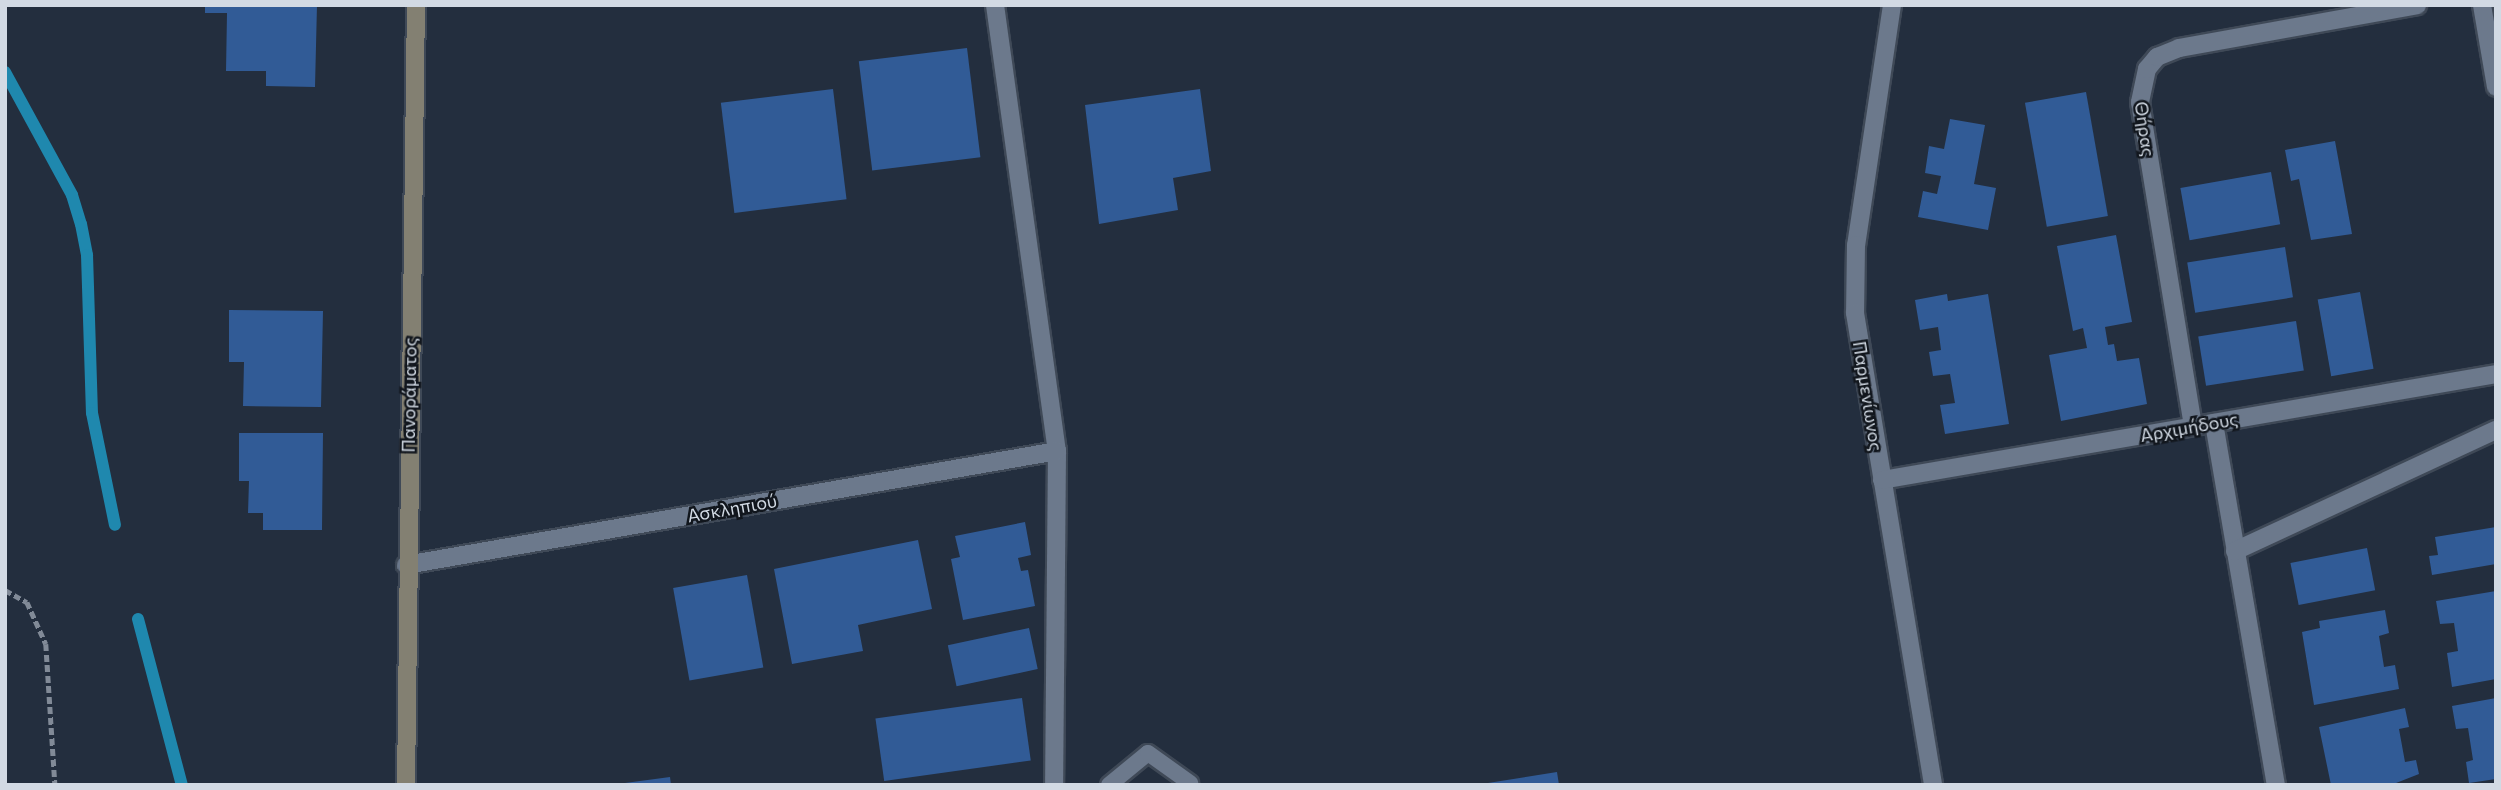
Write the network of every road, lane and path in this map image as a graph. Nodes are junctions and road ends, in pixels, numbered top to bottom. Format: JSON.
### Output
{"nodes":[{"id":1,"x":416,"y":5,"type":"edge"},
{"id":2,"x":995,"y":5,"type":"edge"},
{"id":3,"x":1892,"y":5,"type":"edge"},
{"id":4,"x":2417,"y":5,"type":"edge"},
{"id":5,"x":2482,"y":5,"type":"edge"},
{"id":6,"x":2496,"y":87,"type":"edge"},
{"id":7,"x":2496,"y":374,"type":"edge"},
{"id":8,"x":2214,"y":423,"type":"junction"},
{"id":9,"x":2193,"y":426,"type":"junction"},
{"id":10,"x":2496,"y":430,"type":"edge"},
{"id":11,"x":1057,"y":451,"type":"junction"},
{"id":12,"x":1882,"y":480,"type":"junction"},
{"id":13,"x":2235,"y":551,"type":"junction"},
{"id":14,"x":406,"y":565,"type":"junction"},
{"id":15,"x":5,"y":590,"type":"edge"},
{"id":16,"x":1191,"y":783,"type":"edge"},
{"id":17,"x":55,"y":785,"type":"edge"},
{"id":18,"x":406,"y":785,"type":"edge"},
{"id":19,"x":1054,"y":785,"type":"edge"},
{"id":20,"x":1109,"y":785,"type":"edge"},
{"id":21,"x":1933,"y":785,"type":"edge"},
{"id":22,"x":2276,"y":785,"type":"edge"}],
"edges":[{"from":1,"to":14,"type":"main road","name":"Πανοράματος"},
{"from":2,"to":11,"type":"street"},
{"from":3,"to":12,"type":"street","name":"Παρμενίωνος"},
{"from":4,"to":9,"type":"street","name":"Θήρας"},
{"from":5,"to":6,"type":"street"},
{"from":7,"to":8,"type":"street","name":"Αρχιμήδους"},
{"from":8,"to":9,"type":"street","name":"Αρχιμήδους"},
{"from":8,"to":13,"type":"street"},
{"from":9,"to":12,"type":"street","name":"Αρχιμήδους"},
{"from":10,"to":13,"type":"street"},
{"from":11,"to":14,"type":"street","name":"Ασκληπιού"},
{"from":11,"to":19,"type":"street"},
{"from":12,"to":21,"type":"street","name":"Παρμενίωνος"},
{"from":13,"to":22,"type":"street"},
{"from":14,"to":18,"type":"main road","name":"Πανοράματος"},
{"from":15,"to":17,"type":"path"},
{"from":16,"to":20,"type":"lane"}]}
